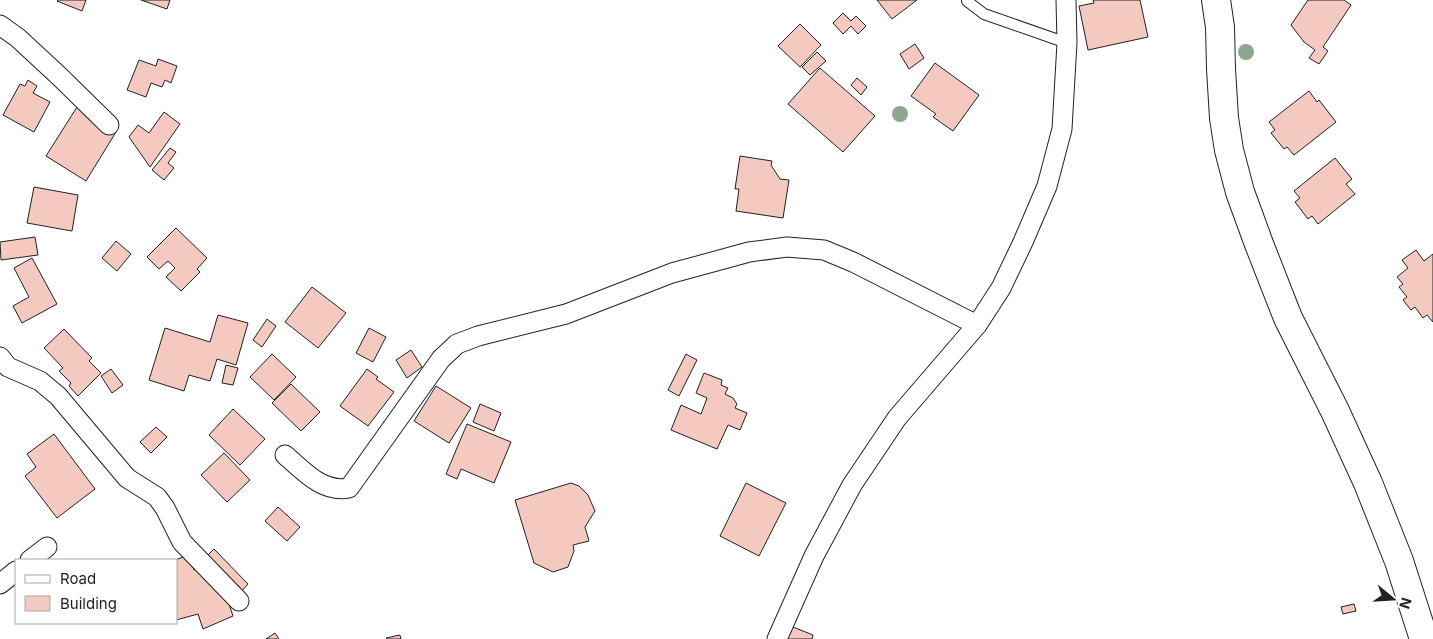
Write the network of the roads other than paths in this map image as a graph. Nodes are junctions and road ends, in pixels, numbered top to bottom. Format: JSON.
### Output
{"nodes":[{"id":1,"x":1066,"y":0,"type":"edge"},
{"id":2,"x":1216,"y":0,"type":"edge"},
{"id":3,"x":967,"y":1,"type":"edge"},
{"id":4,"x":0,"y":25,"type":"edge"},
{"id":5,"x":1067,"y":43,"type":"junction"},
{"id":6,"x":109,"y":125,"type":"dead end"},
{"id":7,"x":977,"y":325,"type":"junction"},
{"id":8,"x":0,"y":357,"type":"edge"},
{"id":9,"x":285,"y":455,"type":"dead end"},
{"id":10,"x":47,"y":547,"type":"dead end"},
{"id":11,"x":31,"y":559,"type":"edge"},
{"id":12,"x":15,"y":572,"type":"edge"},
{"id":13,"x":0,"y":584,"type":"edge"},
{"id":14,"x":240,"y":601,"type":"dead end"},
{"id":15,"x":777,"y":639,"type":"edge"},
{"id":16,"x":1424,"y":639,"type":"edge"}],
"edges":[{"from":1,"to":5,"type":"street"},
{"from":2,"to":16,"type":"main road"},
{"from":3,"to":5,"type":"lane"},
{"from":4,"to":6,"type":"street"},
{"from":5,"to":7,"type":"street"},
{"from":7,"to":9,"type":"street"},
{"from":7,"to":15,"type":"street"},
{"from":8,"to":14,"type":"street"},
{"from":10,"to":11,"type":"street"},
{"from":12,"to":13,"type":"street"}]}
